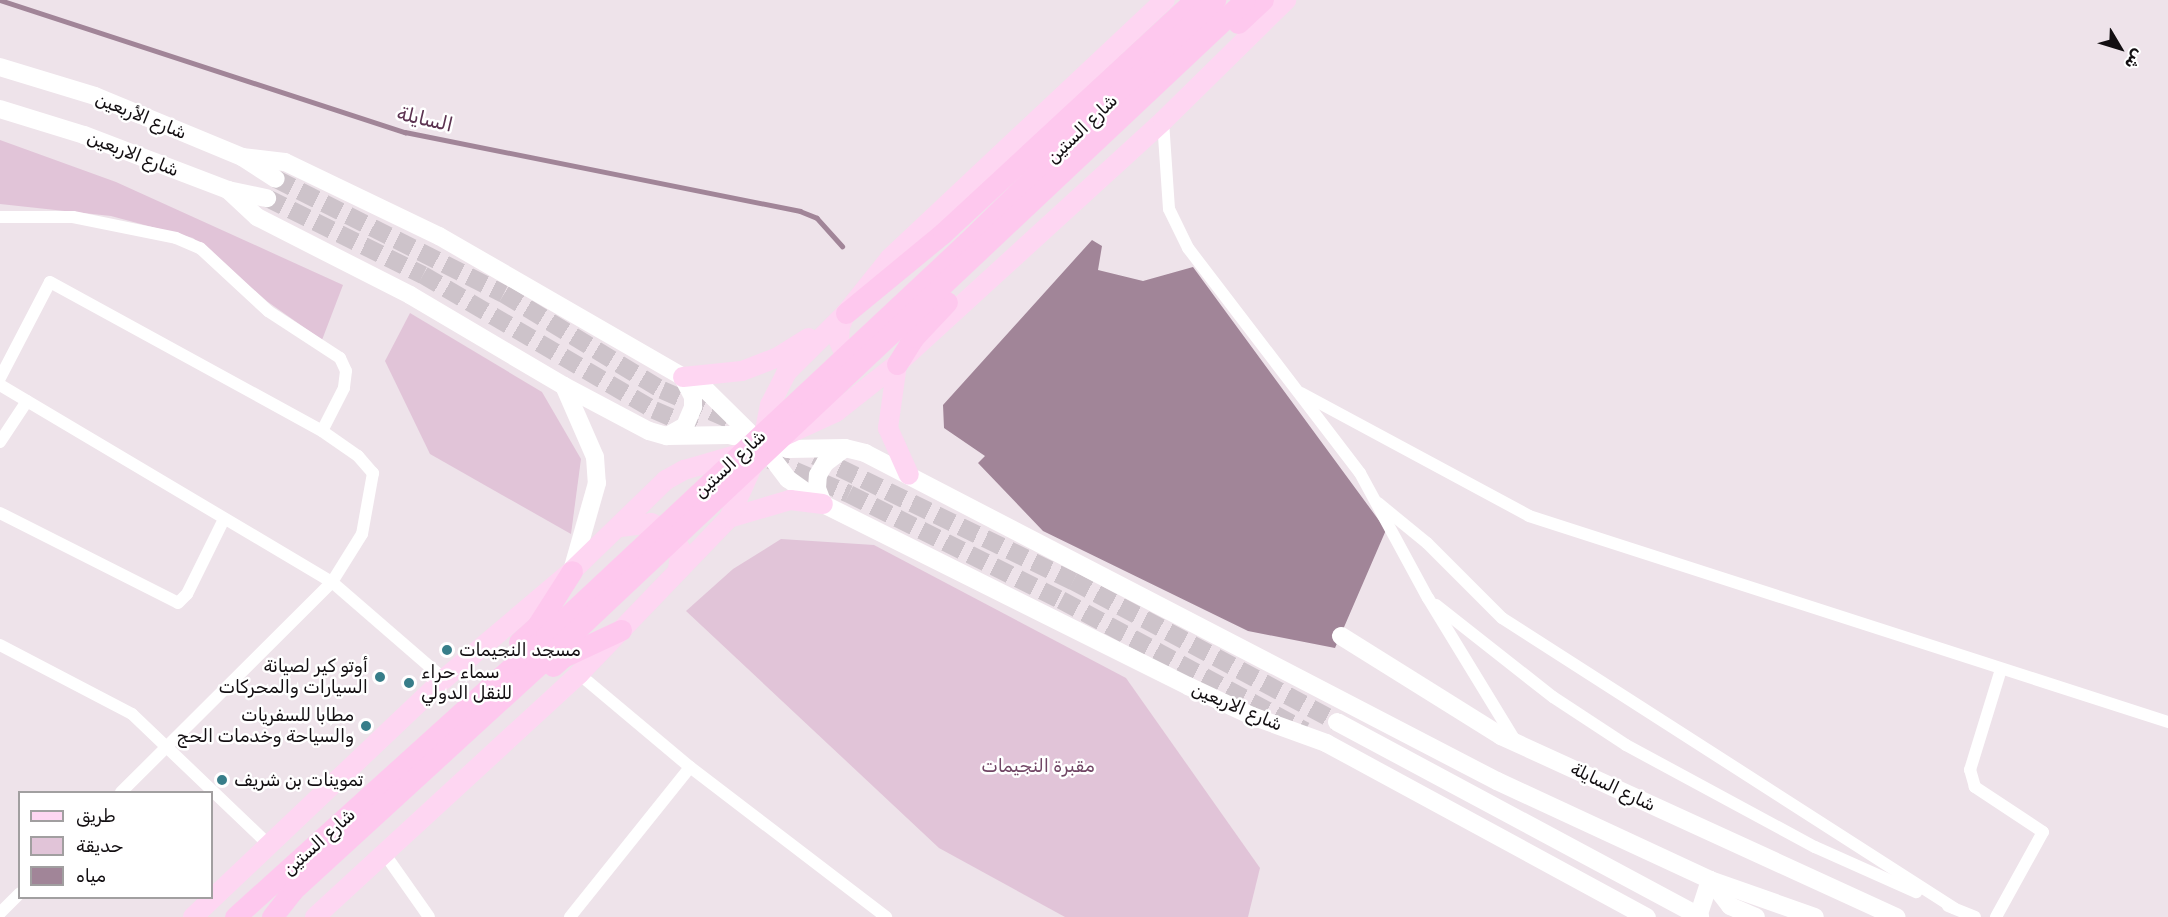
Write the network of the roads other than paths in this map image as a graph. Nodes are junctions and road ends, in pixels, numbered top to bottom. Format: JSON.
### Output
{"nodes":[{"id":1,"x":1165,"y":0,"type":"edge"},
{"id":2,"x":1195,"y":0,"type":"edge"},
{"id":3,"x":1215,"y":0,"type":"edge"},
{"id":4,"x":1245,"y":0,"type":"edge"},
{"id":5,"x":1263,"y":0,"type":"edge"},
{"id":6,"x":1286,"y":0,"type":"edge"},
{"id":7,"x":0,"y":67,"type":"edge"},
{"id":8,"x":0,"y":109,"type":"edge"},
{"id":9,"x":1163,"y":121,"type":"junction"},
{"id":10,"x":242,"y":157,"type":"junction"},
{"id":11,"x":276,"y":179,"type":"tunnel mouth"},
{"id":12,"x":228,"y":190,"type":"junction"},
{"id":13,"x":267,"y":198,"type":"tunnel mouth"},
{"id":14,"x":0,"y":217,"type":"edge"},
{"id":15,"x":846,"y":313,"type":"junction"},
{"id":16,"x":897,"y":364,"type":"junction"},
{"id":17,"x":683,"y":377,"type":"junction"},
{"id":18,"x":0,"y":378,"type":"edge"},
{"id":19,"x":0,"y":385,"type":"edge"},
{"id":20,"x":564,"y":386,"type":"junction"},
{"id":21,"x":1301,"y":393,"type":"junction"},
{"id":22,"x":27,"y":401,"type":"junction"},
{"id":23,"x":322,"y":431,"type":"junction"},
{"id":24,"x":667,"y":436,"type":"junction"},
{"id":25,"x":0,"y":442,"type":"edge"},
{"id":26,"x":762,"y":445,"type":"junction"},
{"id":27,"x":845,"y":448,"type":"junction"},
{"id":28,"x":909,"y":475,"type":"junction"},
{"id":29,"x":1375,"y":501,"type":"junction"},
{"id":30,"x":823,"y":504,"type":"junction"},
{"id":31,"x":0,"y":513,"type":"edge"},
{"id":32,"x":729,"y":518,"type":"junction"},
{"id":33,"x":223,"y":521,"type":"junction"},
{"id":34,"x":620,"y":527,"type":"junction"},
{"id":35,"x":678,"y":569,"type":"junction"},
{"id":36,"x":572,"y":571,"type":"junction"},
{"id":37,"x":332,"y":582,"type":"junction"},
{"id":38,"x":1428,"y":598,"type":"junction"},
{"id":39,"x":621,"y":630,"type":"junction"},
{"id":40,"x":1341,"y":636,"type":"dead end"},
{"id":41,"x":0,"y":645,"type":"edge"},
{"id":42,"x":2001,"y":669,"type":"junction"},
{"id":43,"x":579,"y":674,"type":"junction"},
{"id":44,"x":444,"y":679,"type":"junction"},
{"id":45,"x":2168,"y":722,"type":"edge"},
{"id":46,"x":1516,"y":743,"type":"junction"},
{"id":47,"x":168,"y":745,"type":"junction"},
{"id":48,"x":690,"y":767,"type":"junction"},
{"id":49,"x":1474,"y":769,"type":"junction"},
{"id":50,"x":122,"y":791,"type":"edge"},
{"id":51,"x":269,"y":845,"type":"junction"},
{"id":52,"x":384,"y":853,"type":"junction"},
{"id":53,"x":1710,"y":879,"type":"junction"},
{"id":54,"x":18,"y":895,"type":"edge"},
{"id":55,"x":280,"y":895,"type":"edge"},
{"id":56,"x":213,"y":898,"type":"edge"},
{"id":57,"x":212,"y":899,"type":"edge"},
{"id":58,"x":1954,"y":908,"type":"junction"},
{"id":59,"x":0,"y":913,"type":"edge"},
{"id":60,"x":1882,"y":915,"type":"edge"},
{"id":61,"x":193,"y":917,"type":"edge"},
{"id":62,"x":235,"y":917,"type":"edge"},
{"id":63,"x":315,"y":917,"type":"edge"},
{"id":64,"x":429,"y":917,"type":"edge"},
{"id":65,"x":570,"y":917,"type":"edge"},
{"id":66,"x":885,"y":917,"type":"edge"},
{"id":67,"x":1647,"y":917,"type":"edge"},
{"id":68,"x":1699,"y":917,"type":"edge"},
{"id":69,"x":1756,"y":917,"type":"edge"},
{"id":70,"x":1815,"y":917,"type":"edge"},
{"id":71,"x":1976,"y":917,"type":"edge"},
{"id":72,"x":1996,"y":917,"type":"edge"}],
"edges":[{"from":1,"to":15,"type":"main road"},
{"from":2,"to":15,"type":"highway"},
{"from":3,"to":55,"type":"highway","name":"شارع الستين"},
{"from":4,"to":55,"type":"highway","name":"شارع الستين"},
{"from":5,"to":16,"type":"highway"},
{"from":6,"to":9,"type":"main road"},
{"from":7,"to":10,"type":"main road","name":"شارع الأربعين"},
{"from":8,"to":12,"type":"main road","name":"شارع الاربعين"},
{"from":9,"to":16,"type":"main road"},
{"from":9,"to":21,"type":"street"},
{"from":10,"to":11,"type":"main road","name":"شارع الأربعين"},
{"from":10,"to":17,"type":"main road","name":"شارع الاربعين"},
{"from":12,"to":13,"type":"main road","name":"شارع الاربعين"},
{"from":12,"to":20,"type":"main road"},
{"from":14,"to":23,"type":"street"},
{"from":15,"to":16,"type":"main road"},
{"from":15,"to":17,"type":"main road"},
{"from":15,"to":26,"type":"main road"},
{"from":16,"to":26,"type":"main road","name":"شارع الستين"},
{"from":16,"to":28,"type":"main road"},
{"from":17,"to":24,"type":"main road"},
{"from":17,"to":26,"type":"main road","name":"شارع الاربعين"},
{"from":18,"to":23,"type":"street"},
{"from":19,"to":22,"type":"street"},
{"from":20,"to":24,"type":"main road"},
{"from":20,"to":36,"type":"main road"},
{"from":21,"to":29,"type":"street"},
{"from":21,"to":42,"type":"street"},
{"from":22,"to":25,"type":"street"},
{"from":22,"to":33,"type":"street"},
{"from":23,"to":37,"type":"street"},
{"from":24,"to":26,"type":"main road"},
{"from":26,"to":27,"type":"main road"},
{"from":26,"to":30,"type":"main road","name":"شارع الاربعين"},
{"from":26,"to":32,"type":"main road"},
{"from":26,"to":34,"type":"main road","name":"شارع الستين"},
{"from":27,"to":28,"type":"main road"},
{"from":27,"to":30,"type":"main road"},
{"from":28,"to":49,"type":"main road"},
{"from":29,"to":38,"type":"street"},
{"from":29,"to":58,"type":"street"},
{"from":30,"to":32,"type":"main road"},
{"from":30,"to":67,"type":"main road","name":"شارع الاربعين"},
{"from":31,"to":33,"type":"street"},
{"from":32,"to":35,"type":"main road"},
{"from":33,"to":37,"type":"street"},
{"from":34,"to":35,"type":"main road"},
{"from":34,"to":36,"type":"main road","name":"شارع الستين"},
{"from":35,"to":39,"type":"main road"},
{"from":36,"to":44,"type":"main road","name":"شارع الستين"},
{"from":36,"to":55,"type":"highway"},
{"from":37,"to":44,"type":"street"},
{"from":37,"to":47,"type":"street"},
{"from":38,"to":46,"type":"street"},
{"from":38,"to":58,"type":"street"},
{"from":39,"to":43,"type":"main road"},
{"from":39,"to":55,"type":"highway"},
{"from":40,"to":46,"type":"main road","name":"شارع السايلة"},
{"from":41,"to":47,"type":"street"},
{"from":42,"to":45,"type":"street"},
{"from":42,"to":72,"type":"street"},
{"from":43,"to":48,"type":"street"},
{"from":43,"to":52,"type":"main road"},
{"from":44,"to":51,"type":"main road","name":"شارع الستين"},
{"from":46,"to":60,"type":"main road","name":"شارع السايلة"},
{"from":47,"to":50,"type":"street"},
{"from":47,"to":51,"type":"street"},
{"from":48,"to":65,"type":"street"},
{"from":48,"to":66,"type":"street"},
{"from":49,"to":53,"type":"main road"},
{"from":49,"to":68,"type":"main road"},
{"from":51,"to":56,"type":"main road","name":"شارع الستين"},
{"from":52,"to":63,"type":"main road"},
{"from":52,"to":64,"type":"street"},
{"from":53,"to":68,"type":"main road"},
{"from":53,"to":69,"type":"main road"},
{"from":53,"to":70,"type":"main road"},
{"from":54,"to":59,"type":"street"},
{"from":55,"to":62,"type":"highway","name":"شارع الستين"},
{"from":57,"to":61,"type":"main road","name":"شارع الستين"},
{"from":58,"to":71,"type":"street"}]}
